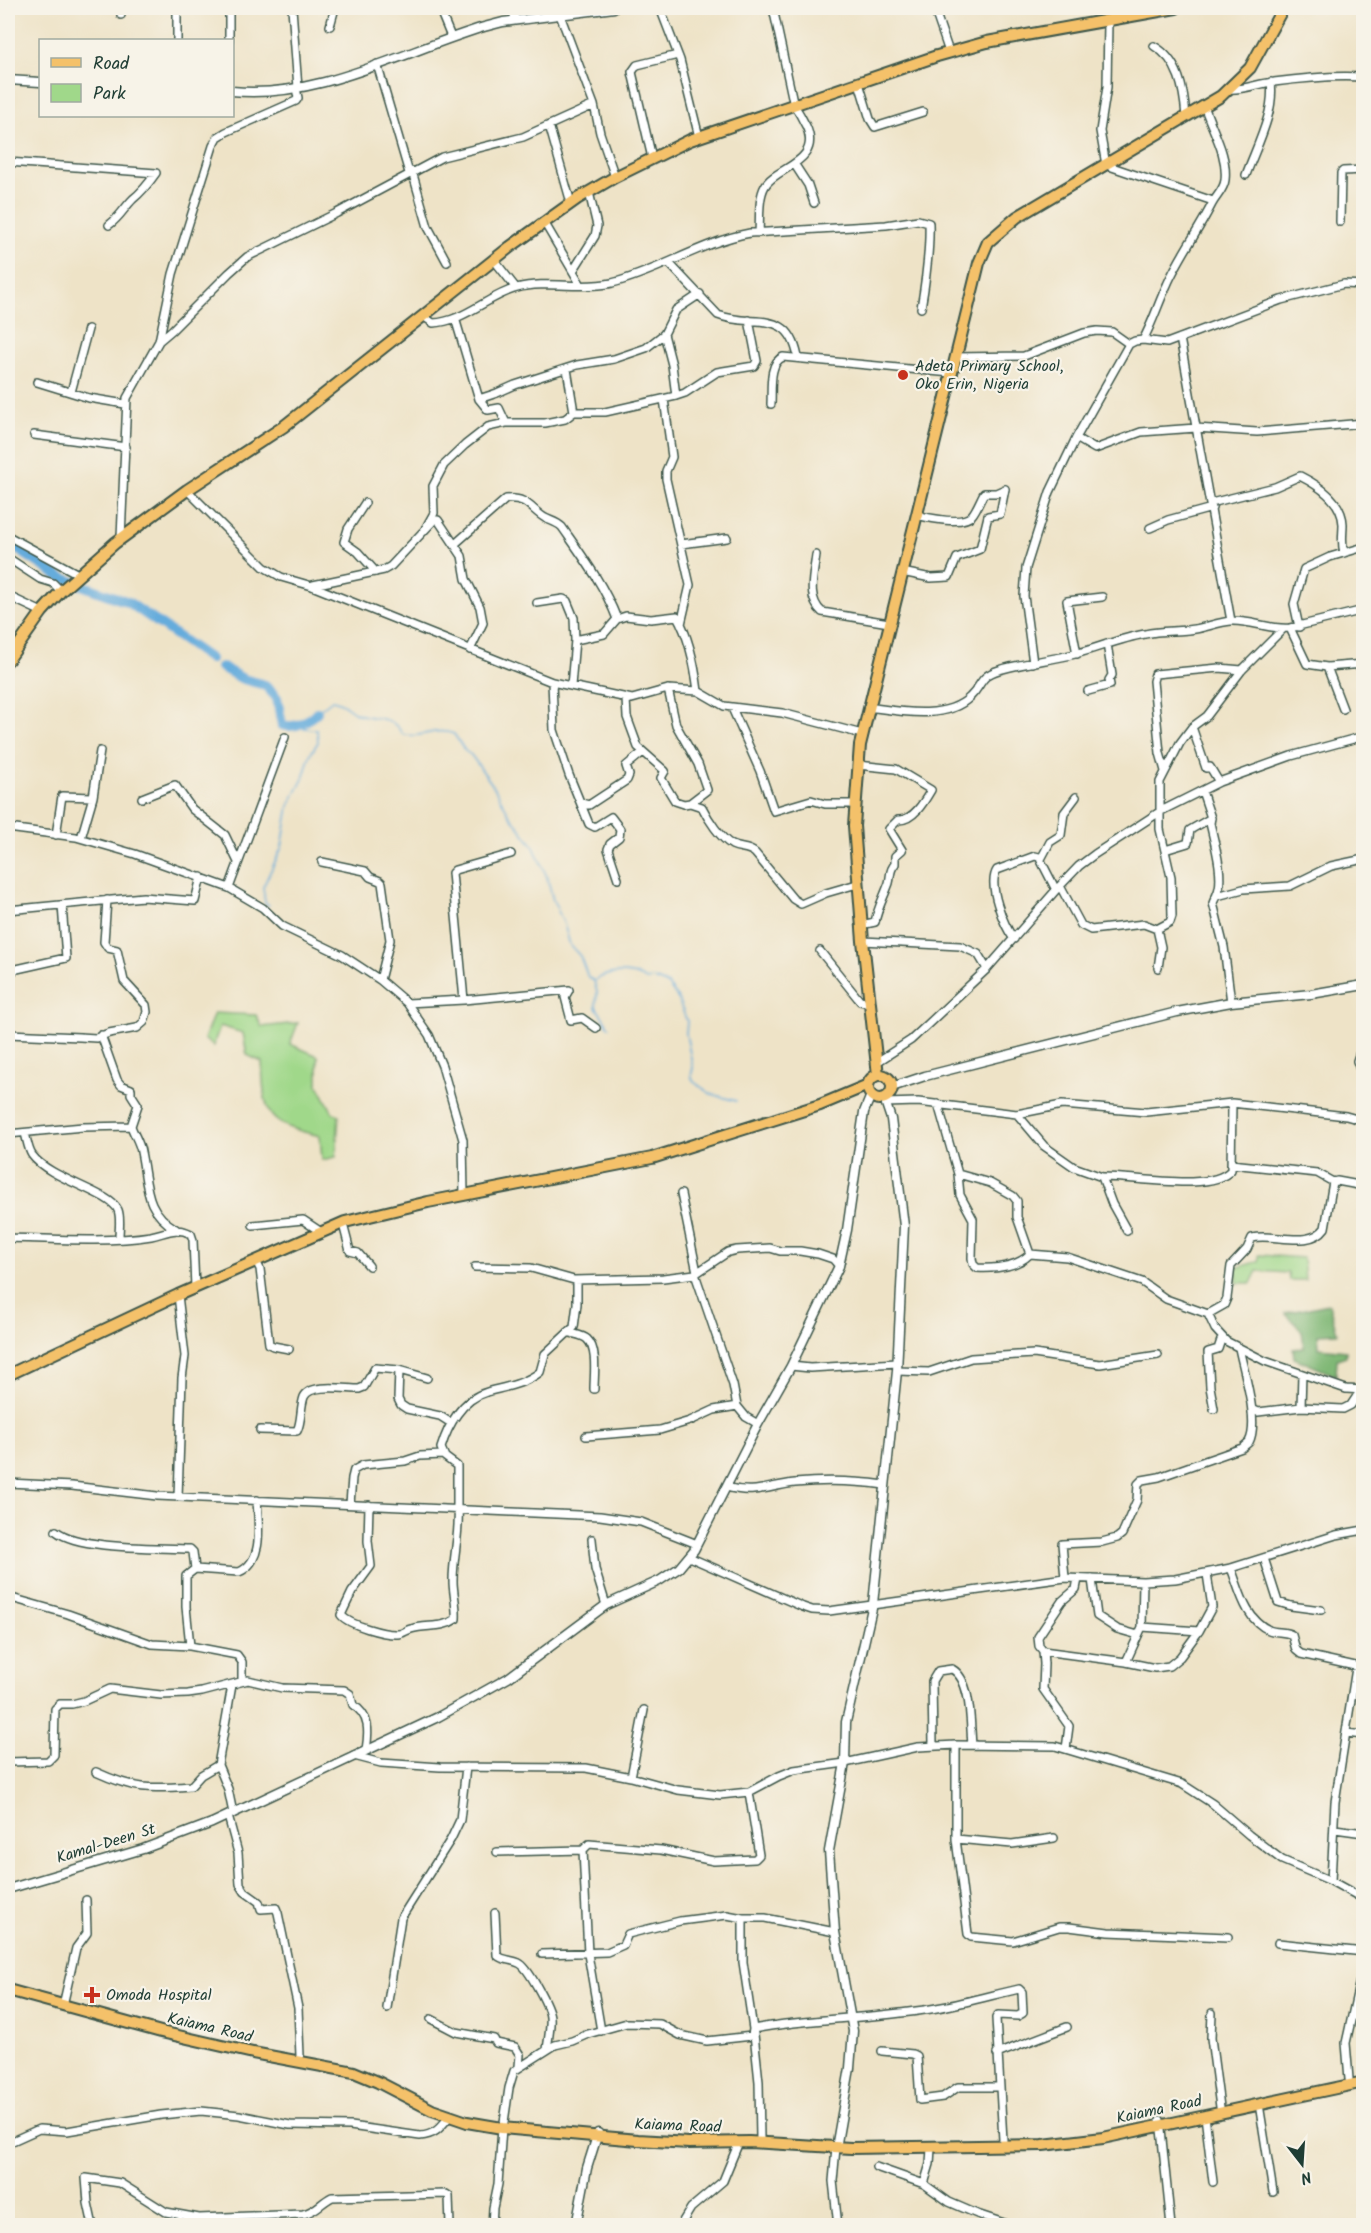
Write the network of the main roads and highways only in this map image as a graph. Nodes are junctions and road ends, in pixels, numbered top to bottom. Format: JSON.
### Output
{"nodes":[{"id":1,"x":1176,"y":8,"type":"edge"},
{"id":2,"x":1283,"y":8,"type":"edge"},
{"id":3,"x":8,"y":660,"type":"edge"},
{"id":4,"x":878,"y":1075,"type":"junction"},
{"id":5,"x":870,"y":1091,"type":"junction"},
{"id":6,"x":8,"y":1375,"type":"edge"},
{"id":7,"x":8,"y":1985,"type":"edge"},
{"id":8,"x":8,"y":1990,"type":"edge"},
{"id":9,"x":1364,"y":2077,"type":"edge"},
{"id":10,"x":1364,"y":2082,"type":"edge"},
{"id":11,"x":1161,"y":2122,"type":"junction"},
{"id":12,"x":503,"y":2125,"type":"junction"},
{"id":13,"x":593,"y":2134,"type":"junction"},
{"id":14,"x":837,"y":2145,"type":"junction"}],
"edges":[{"from":1,"to":3,"type":"main road"},
{"from":2,"to":4,"type":"main road"},
{"from":4,"to":5,"type":"main road"},
{"from":4,"to":5,"type":"main road"},
{"from":5,"to":6,"type":"main road"},
{"from":7,"to":12,"type":"main road","name":"Kaiama Road"},
{"from":8,"to":12,"type":"main road","name":"Kaiama Road"},
{"from":9,"to":11,"type":"main road","name":"Kaiama Road"},
{"from":10,"to":11,"type":"main road","name":"Kaiama Road"},
{"from":11,"to":14,"type":"main road","name":"Kaiama Road"},
{"from":11,"to":14,"type":"main road","name":"Kaiama Road"},
{"from":12,"to":13,"type":"main road","name":"Kaiama Road"},
{"from":13,"to":14,"type":"main road","name":"Kaiama Road"},
{"from":13,"to":14,"type":"main road","name":"Kaiama Road"}]}
